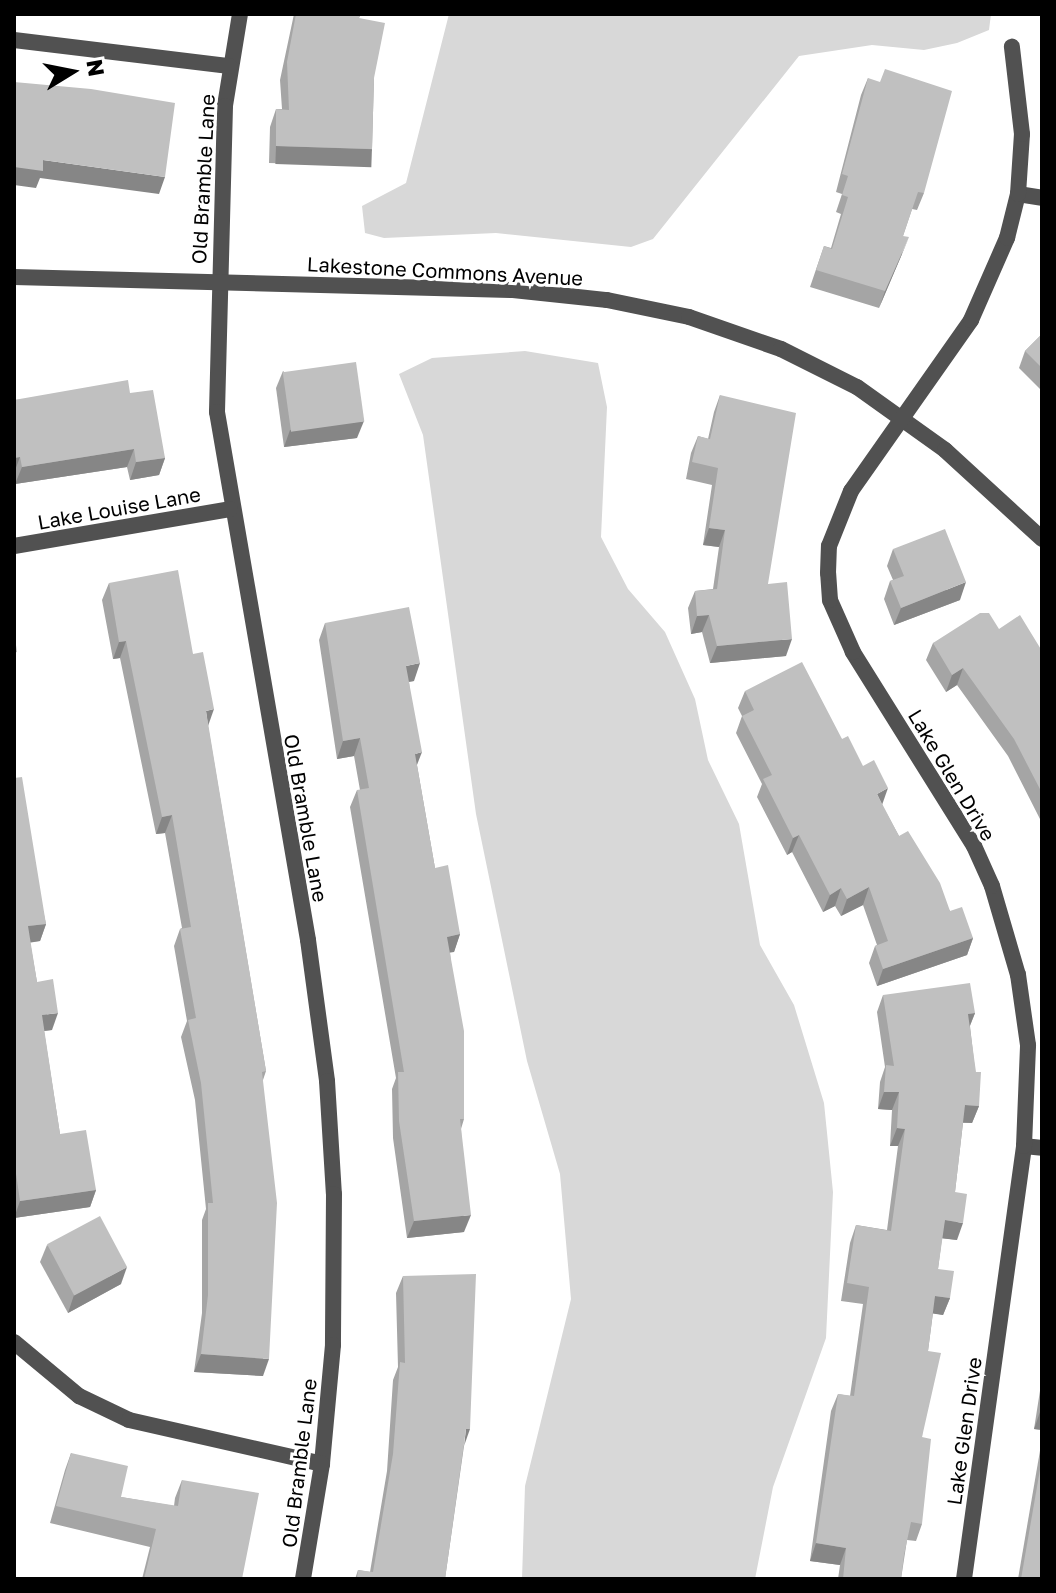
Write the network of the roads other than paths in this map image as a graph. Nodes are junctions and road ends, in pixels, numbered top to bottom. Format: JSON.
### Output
{"nodes":[{"id":1,"x":240,"y":14,"type":"edge"},
{"id":2,"x":14,"y":40,"type":"edge"},
{"id":3,"x":1012,"y":47,"type":"dead end"},
{"id":4,"x":229,"y":66,"type":"junction"},
{"id":5,"x":1018,"y":194,"type":"junction"},
{"id":6,"x":1042,"y":198,"type":"edge"},
{"id":7,"x":14,"y":277,"type":"edge"},
{"id":8,"x":219,"y":282,"type":"junction"},
{"id":9,"x":901,"y":417,"type":"junction"},
{"id":10,"x":230,"y":509,"type":"junction"},
{"id":11,"x":1042,"y":539,"type":"edge"},
{"id":12,"x":14,"y":546,"type":"edge"},
{"id":13,"x":1024,"y":1146,"type":"junction"},
{"id":14,"x":1042,"y":1148,"type":"edge"},
{"id":15,"x":14,"y":1342,"type":"edge"},
{"id":16,"x":322,"y":1464,"type":"junction"},
{"id":17,"x":303,"y":1579,"type":"edge"},
{"id":18,"x":964,"y":1579,"type":"edge"}],
"edges":[{"from":1,"to":4,"type":"street","name":"Old Bramble Lane"},
{"from":2,"to":4,"type":"street","name":"Old Bramble Lane"},
{"from":3,"to":5,"type":"street","name":"Lake Glen Drive"},
{"from":4,"to":8,"type":"street","name":"Old Bramble Lane"},
{"from":5,"to":6,"type":"street"},
{"from":5,"to":9,"type":"street","name":"Lake Glen Drive"},
{"from":7,"to":8,"type":"street","name":"Lakestone Commons Avenue"},
{"from":8,"to":9,"type":"street","name":"Lakestone Commons Avenue"},
{"from":8,"to":10,"type":"street","name":"Old Bramble Lane"},
{"from":9,"to":11,"type":"street","name":"Lakestone Commons Avenue"},
{"from":9,"to":13,"type":"street","name":"Lake Glen Drive"},
{"from":10,"to":12,"type":"street","name":"Lake Louise Lane"},
{"from":10,"to":16,"type":"street","name":"Old Bramble Lane"},
{"from":13,"to":14,"type":"street"},
{"from":13,"to":18,"type":"street","name":"Lake Glen Drive"},
{"from":15,"to":16,"type":"street"},
{"from":16,"to":17,"type":"street","name":"Old Bramble Lane"}]}
